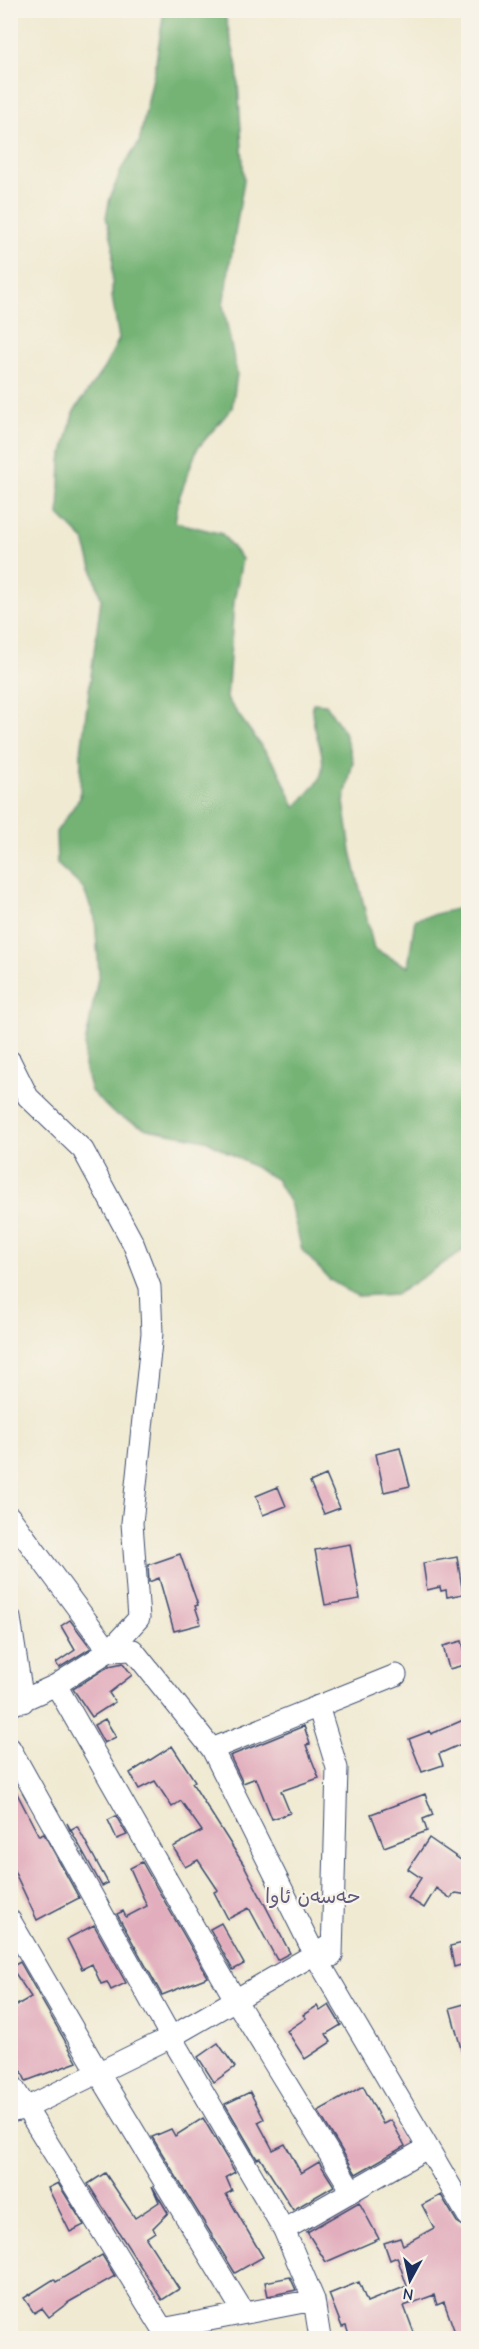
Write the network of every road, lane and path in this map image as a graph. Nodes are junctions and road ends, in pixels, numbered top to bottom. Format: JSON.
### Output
{"nodes":[{"id":1,"x":10,"y":1061,"type":"edge"},
{"id":2,"x":10,"y":1517,"type":"edge"},
{"id":3,"x":10,"y":1618,"type":"edge"},
{"id":4,"x":109,"y":1651,"type":"junction"},
{"id":5,"x":396,"y":1675,"type":"dead end"},
{"id":6,"x":56,"y":1685,"type":"junction"},
{"id":7,"x":16,"y":1704,"type":"edge"},
{"id":8,"x":318,"y":1706,"type":"junction"},
{"id":9,"x":10,"y":1748,"type":"edge"},
{"id":10,"x":212,"y":1749,"type":"junction"},
{"id":11,"x":10,"y":1920,"type":"edge"},
{"id":12,"x":332,"y":1944,"type":"junction"},
{"id":13,"x":315,"y":1955,"type":"junction"},
{"id":14,"x":331,"y":1984,"type":"junction"},
{"id":15,"x":236,"y":2001,"type":"junction"},
{"id":16,"x":171,"y":2037,"type":"junction"},
{"id":17,"x":98,"y":2072,"type":"junction"},
{"id":18,"x":10,"y":2082,"type":"edge"},
{"id":19,"x":18,"y":2110,"type":"edge"},
{"id":20,"x":428,"y":2148,"type":"junction"},
{"id":21,"x":352,"y":2191,"type":"junction"},
{"id":22,"x":468,"y":2216,"type":"edge"},
{"id":23,"x":284,"y":2230,"type":"junction"},
{"id":24,"x":314,"y":2300,"type":"junction"},
{"id":25,"x":244,"y":2313,"type":"junction"},
{"id":26,"x":165,"y":2334,"type":"edge"},
{"id":27,"x":320,"y":2338,"type":"edge"}],
"edges":[{"from":1,"to":4,"type":"street"},
{"from":2,"to":4,"type":"street"},
{"from":3,"to":7,"type":"street"},
{"from":4,"to":6,"type":"street"},
{"from":4,"to":10,"type":"street"},
{"from":5,"to":8,"type":"street"},
{"from":6,"to":7,"type":"street"},
{"from":6,"to":15,"type":"street"},
{"from":8,"to":10,"type":"street"},
{"from":8,"to":12,"type":"street"},
{"from":9,"to":16,"type":"street"},
{"from":10,"to":13,"type":"street"},
{"from":11,"to":17,"type":"street"},
{"from":12,"to":13,"type":"street"},
{"from":12,"to":14,"type":"street"},
{"from":13,"to":14,"type":"street"},
{"from":13,"to":15,"type":"street"},
{"from":14,"to":20,"type":"street"},
{"from":15,"to":16,"type":"street"},
{"from":15,"to":21,"type":"street"},
{"from":16,"to":17,"type":"street"},
{"from":16,"to":23,"type":"street"},
{"from":17,"to":19,"type":"street"},
{"from":17,"to":25,"type":"street"},
{"from":18,"to":19,"type":"street"},
{"from":19,"to":26,"type":"street"},
{"from":20,"to":21,"type":"street"},
{"from":20,"to":22,"type":"street"},
{"from":21,"to":23,"type":"street"},
{"from":23,"to":24,"type":"street"},
{"from":24,"to":25,"type":"street"},
{"from":24,"to":27,"type":"street"},
{"from":25,"to":26,"type":"street"}]}
